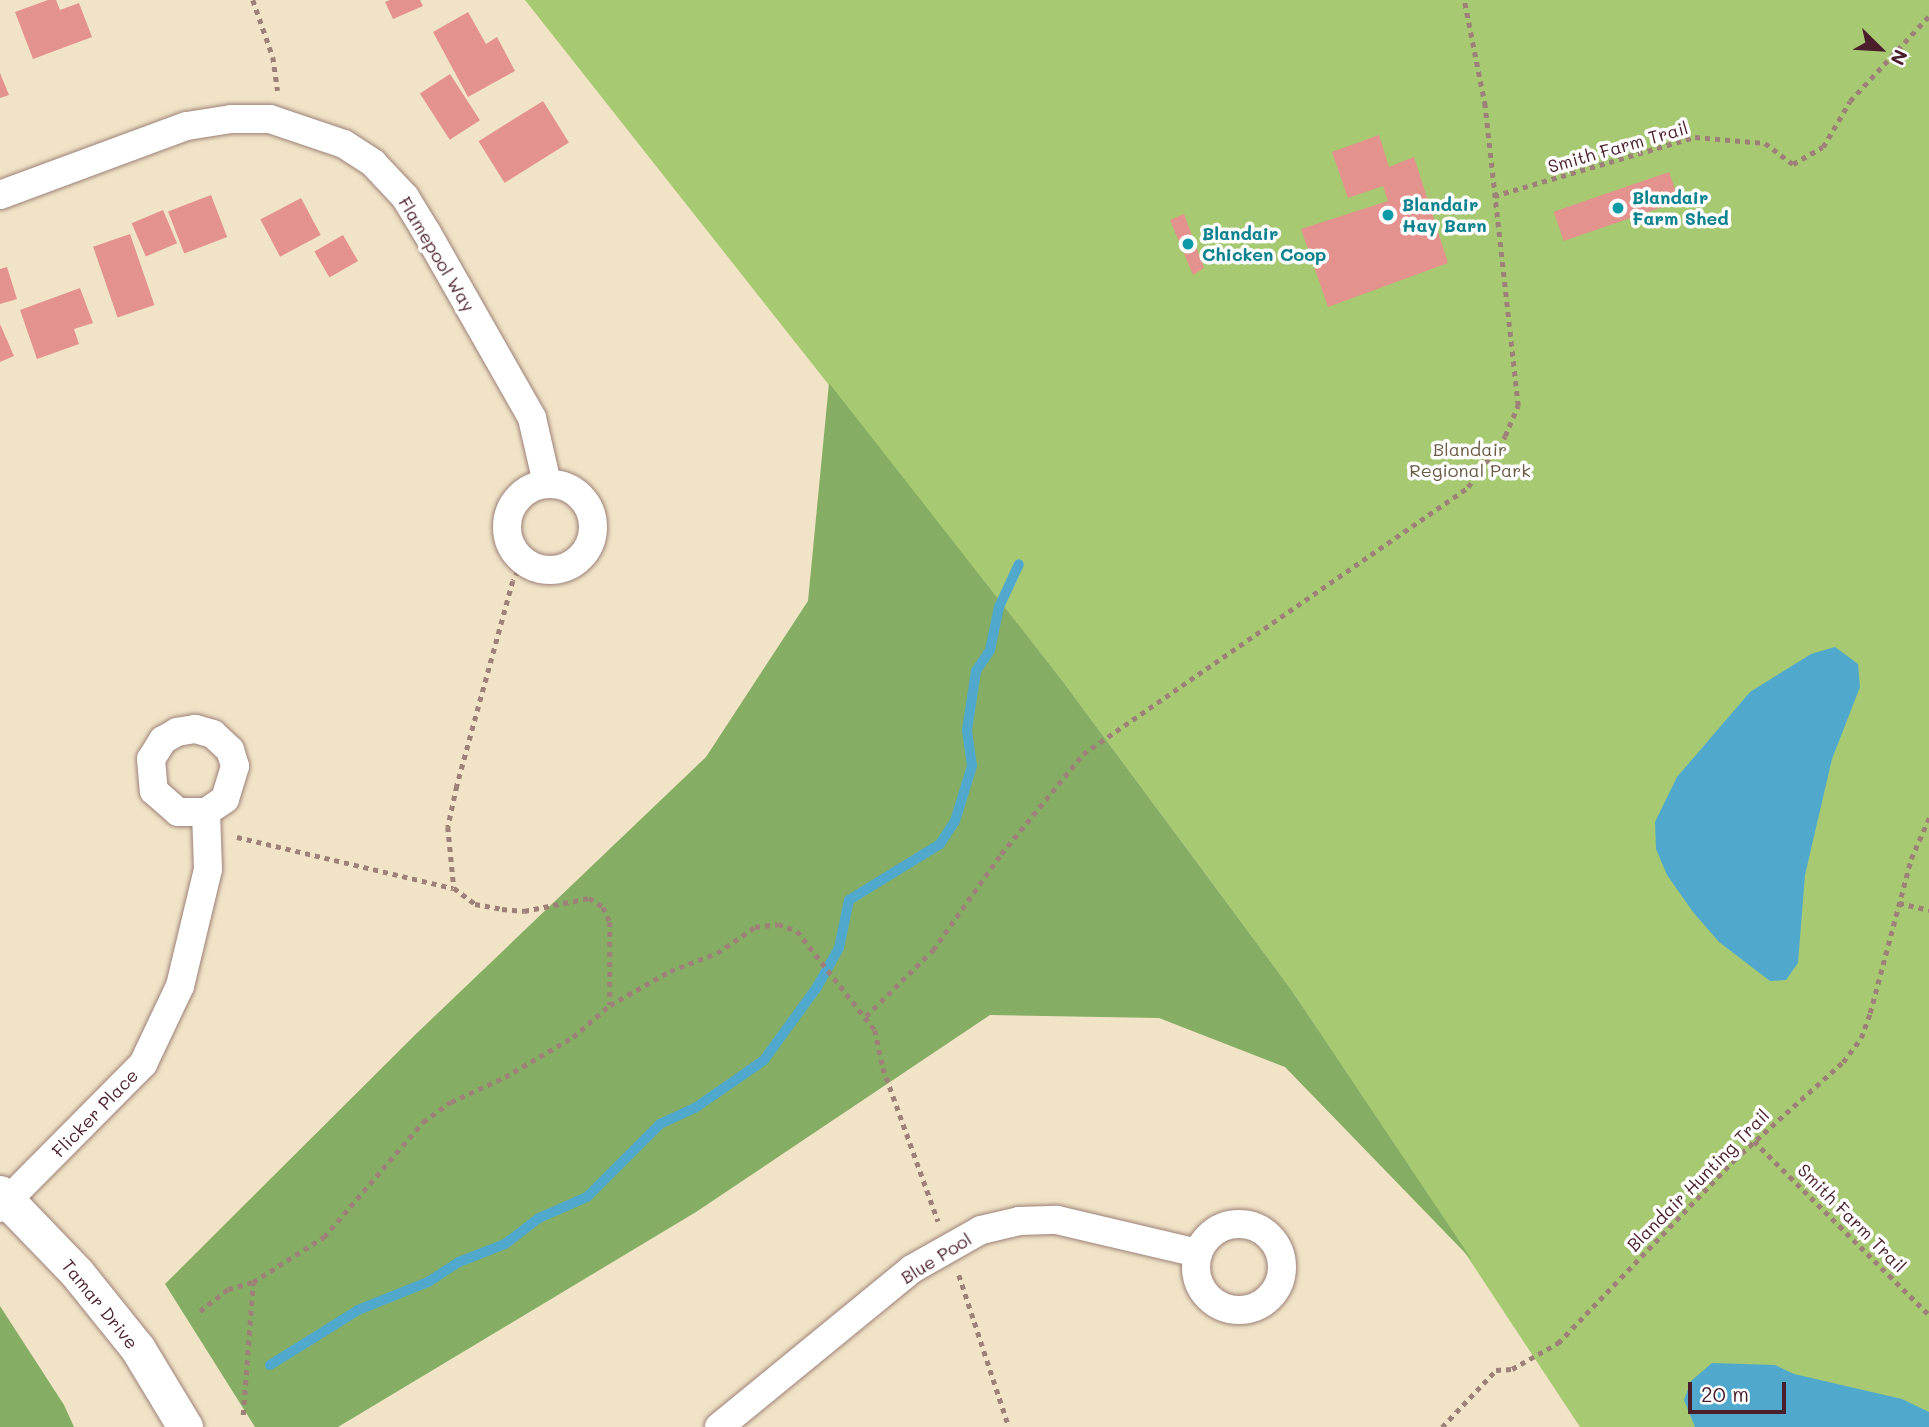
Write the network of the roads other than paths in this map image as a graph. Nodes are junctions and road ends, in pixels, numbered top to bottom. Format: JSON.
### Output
{"nodes":[{"id":1,"x":0,"y":195,"type":"edge"},
{"id":2,"x":547,"y":483,"type":"junction"},
{"id":3,"x":207,"y":822,"type":"road end"},
{"id":4,"x":3,"y":1201,"type":"edge"},
{"id":5,"x":1198,"y":1253,"type":"dead end"},
{"id":6,"x":186,"y":1427,"type":"edge"},
{"id":7,"x":719,"y":1427,"type":"edge"}],
"edges":[{"from":1,"to":2,"type":"street","name":"Flamepool Way"},
{"from":2,"to":2,"type":"street"},
{"from":3,"to":4,"type":"street","name":"Flicker Place"},
{"from":4,"to":6,"type":"street","name":"Tamar Drive"},
{"from":5,"to":7,"type":"street","name":"Blue Pool"}]}
